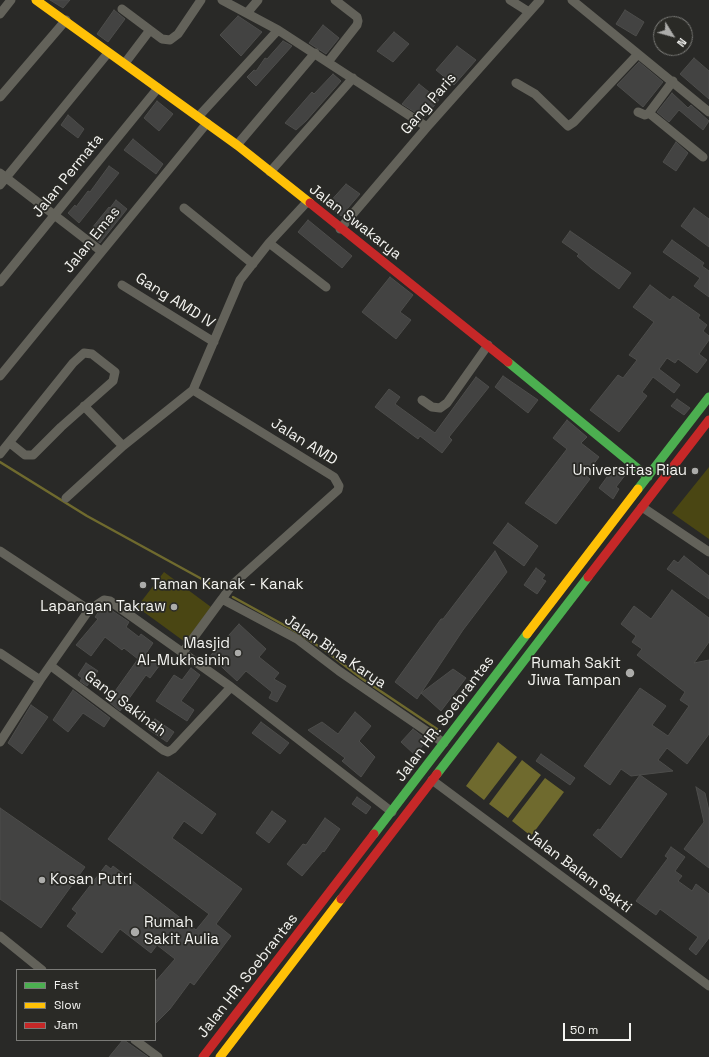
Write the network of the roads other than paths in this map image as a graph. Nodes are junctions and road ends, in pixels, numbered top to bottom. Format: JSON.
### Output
{"nodes":[{"id":1,"x":11,"y":0,"type":"edge"},
{"id":2,"x":36,"y":0,"type":"edge"},
{"id":3,"x":201,"y":0,"type":"edge"},
{"id":4,"x":222,"y":0,"type":"edge"},
{"id":5,"x":258,"y":0,"type":"edge"},
{"id":6,"x":335,"y":0,"type":"edge"},
{"id":7,"x":510,"y":0,"type":"edge"},
{"id":8,"x":540,"y":0,"type":"edge"},
{"id":9,"x":572,"y":0,"type":"edge"},
{"id":10,"x":122,"y":9,"type":"dead end"},
{"id":11,"x":529,"y":12,"type":"junction"},
{"id":12,"x":247,"y":13,"type":"junction"},
{"id":13,"x":0,"y":14,"type":"edge"},
{"id":14,"x":66,"y":20,"type":"junction"},
{"id":15,"x":150,"y":30,"type":"junction"},
{"id":16,"x":278,"y":30,"type":"junction"},
{"id":17,"x":108,"y":53,"type":"junction"},
{"id":18,"x":314,"y":53,"type":"junction"},
{"id":19,"x":638,"y":54,"type":"junction"},
{"id":20,"x":328,"y":62,"type":"junction"},
{"id":21,"x":125,"y":63,"type":"junction"},
{"id":22,"x":353,"y":78,"type":"junction"},
{"id":23,"x":673,"y":81,"type":"junction"},
{"id":24,"x":516,"y":83,"type":"dead end"},
{"id":25,"x":158,"y":88,"type":"junction"},
{"id":26,"x":0,"y":97,"type":"edge"},
{"id":27,"x":638,"y":112,"type":"dead end"},
{"id":28,"x":709,"y":112,"type":"edge"},
{"id":29,"x":649,"y":113,"type":"junction"},
{"id":30,"x":198,"y":117,"type":"junction"},
{"id":31,"x":207,"y":123,"type":"junction"},
{"id":32,"x":427,"y":126,"type":"junction"},
{"id":33,"x":237,"y":146,"type":"junction"},
{"id":34,"x":703,"y":157,"type":"dead end"},
{"id":35,"x":270,"y":172,"type":"junction"},
{"id":36,"x":2,"y":178,"type":"edge"},
{"id":37,"x":308,"y":202,"type":"junction"},
{"id":38,"x":184,"y":208,"type":"dead end"},
{"id":39,"x":55,"y":214,"type":"junction"},
{"id":40,"x":340,"y":229,"type":"junction"},
{"id":41,"x":269,"y":243,"type":"junction"},
{"id":42,"x":101,"y":251,"type":"junction"},
{"id":43,"x":253,"y":264,"type":"junction"},
{"id":44,"x":0,"y":282,"type":"edge"},
{"id":45,"x":122,"y":285,"type":"dead end"},
{"id":46,"x":326,"y":287,"type":"dead end"},
{"id":47,"x":214,"y":342,"type":"junction"},
{"id":48,"x":488,"y":345,"type":"junction"},
{"id":49,"x":0,"y":376,"type":"edge"},
{"id":50,"x":192,"y":390,"type":"junction"},
{"id":51,"x":709,"y":397,"type":"edge"},
{"id":52,"x":422,"y":400,"type":"dead end"},
{"id":53,"x":84,"y":406,"type":"junction"},
{"id":54,"x":709,"y":420,"type":"edge"},
{"id":55,"x":10,"y":443,"type":"junction"},
{"id":56,"x":123,"y":446,"type":"junction"},
{"id":57,"x":0,"y":454,"type":"edge"},
{"id":58,"x":648,"y":476,"type":"junction"},
{"id":59,"x":66,"y":498,"type":"dead end"},
{"id":60,"x":642,"y":507,"type":"junction"},
{"id":61,"x":0,"y":550,"type":"edge"},
{"id":62,"x":709,"y":552,"type":"edge"},
{"id":63,"x":222,"y":599,"type":"junction"},
{"id":64,"x":89,"y":610,"type":"junction"},
{"id":65,"x":540,"y":618,"type":"junction"},
{"id":66,"x":551,"y":626,"type":"junction"},
{"id":67,"x":183,"y":652,"type":"junction"},
{"id":68,"x":0,"y":653,"type":"edge"},
{"id":69,"x":51,"y":666,"type":"junction"},
{"id":70,"x":40,"y":680,"type":"junction"},
{"id":71,"x":231,"y":687,"type":"junction"},
{"id":72,"x":0,"y":742,"type":"edge"},
{"id":73,"x":444,"y":743,"type":"junction"},
{"id":74,"x":432,"y":780,"type":"junction"},
{"id":75,"x":392,"y":812,"type":"junction"},
{"id":76,"x":0,"y":936,"type":"edge"},
{"id":77,"x":41,"y":969,"type":"edge"},
{"id":78,"x":709,"y":986,"type":"edge"},
{"id":79,"x":136,"y":1041,"type":"edge"},
{"id":80,"x":158,"y":1057,"type":"edge"},
{"id":81,"x":203,"y":1057,"type":"edge"},
{"id":82,"x":220,"y":1057,"type":"edge"}],
"edges":[{"from":1,"to":13,"type":"street"},
{"from":2,"to":14,"type":"main road","name":"Jalan Swakarya"},
{"from":3,"to":15,"type":"street"},
{"from":4,"to":12,"type":"street"},
{"from":5,"to":12,"type":"street"},
{"from":6,"to":20,"type":"street"},
{"from":7,"to":11,"type":"street"},
{"from":8,"to":11,"type":"street","name":"Gang Paris"},
{"from":9,"to":19,"type":"street"},
{"from":10,"to":15,"type":"street"},
{"from":11,"to":32,"type":"street","name":"Gang Paris"},
{"from":12,"to":16,"type":"street"},
{"from":14,"to":17,"type":"main road","name":"Jalan Swakarya"},
{"from":14,"to":26,"type":"street"},
{"from":15,"to":21,"type":"street"},
{"from":16,"to":18,"type":"street"},
{"from":16,"to":30,"type":"street"},
{"from":17,"to":21,"type":"main road","name":"Jalan Swakarya"},
{"from":17,"to":36,"type":"street"},
{"from":18,"to":20,"type":"street"},
{"from":18,"to":33,"type":"street"},
{"from":19,"to":23,"type":"street"},
{"from":19,"to":24,"type":"street"},
{"from":20,"to":22,"type":"street"},
{"from":21,"to":25,"type":"main road","name":"Jalan Swakarya"},
{"from":22,"to":32,"type":"street"},
{"from":22,"to":35,"type":"street"},
{"from":23,"to":28,"type":"street"},
{"from":23,"to":29,"type":"street"},
{"from":25,"to":30,"type":"main road","name":"Jalan Swakarya"},
{"from":25,"to":39,"type":"street","name":"Jalan Permata"},
{"from":27,"to":29,"type":"street"},
{"from":29,"to":34,"type":"street"},
{"from":30,"to":31,"type":"main road","name":"Jalan Swakarya"},
{"from":31,"to":33,"type":"main road","name":"Jalan Swakarya"},
{"from":31,"to":42,"type":"street","name":"Jalan Emas"},
{"from":32,"to":40,"type":"street","name":"Gang Paris"},
{"from":33,"to":35,"type":"main road","name":"Jalan Swakarya"},
{"from":35,"to":37,"type":"main road","name":"Jalan Swakarya"},
{"from":36,"to":39,"type":"street"},
{"from":37,"to":40,"type":"main road","name":"Jalan Swakarya"},
{"from":37,"to":41,"type":"street"},
{"from":38,"to":43,"type":"street"},
{"from":39,"to":42,"type":"street"},
{"from":39,"to":44,"type":"street","name":"Jalan Permata"},
{"from":40,"to":48,"type":"main road","name":"Jalan Swakarya"},
{"from":41,"to":43,"type":"street"},
{"from":41,"to":46,"type":"street"},
{"from":42,"to":49,"type":"street","name":"Jalan Emas"},
{"from":43,"to":47,"type":"street"},
{"from":45,"to":47,"type":"street","name":"Gang AMD IV"},
{"from":47,"to":50,"type":"street"},
{"from":48,"to":52,"type":"street"},
{"from":48,"to":58,"type":"main road","name":"Jalan Swakarya"},
{"from":50,"to":56,"type":"street"},
{"from":50,"to":63,"type":"street","name":"Jalan AMD"},
{"from":51,"to":58,"type":"main road","name":"Jalan HR. Soebrantas"},
{"from":53,"to":55,"type":"street"},
{"from":53,"to":55,"type":"street"},
{"from":53,"to":56,"type":"street"},
{"from":54,"to":60,"type":"main road","name":"Jalan HR. Soebrantas"},
{"from":55,"to":57,"type":"street"},
{"from":56,"to":59,"type":"street"},
{"from":58,"to":65,"type":"main road","name":"Jalan HR. Soebrantas"},
{"from":60,"to":62,"type":"street"},
{"from":60,"to":66,"type":"main road","name":"Jalan HR. Soebrantas"},
{"from":61,"to":64,"type":"street"},
{"from":63,"to":67,"type":"street"},
{"from":63,"to":73,"type":"street","name":"Jalan Bina Karya"},
{"from":64,"to":67,"type":"street"},
{"from":64,"to":69,"type":"street"},
{"from":65,"to":66,"type":"main road"},
{"from":65,"to":73,"type":"main road","name":"Jalan HR. Soebrantas"},
{"from":66,"to":74,"type":"main road","name":"Jalan HR. Soebrantas"},
{"from":67,"to":71,"type":"street"},
{"from":68,"to":70,"type":"street"},
{"from":69,"to":70,"type":"street"},
{"from":69,"to":71,"type":"street","name":"Gang Sakinah"},
{"from":70,"to":72,"type":"street"},
{"from":71,"to":75,"type":"street"},
{"from":73,"to":75,"type":"main road","name":"Jalan HR. Soebrantas"},
{"from":74,"to":78,"type":"street","name":"Jalan Balam Sakti"},
{"from":74,"to":82,"type":"main road","name":"Jalan HR. Soebrantas"},
{"from":75,"to":81,"type":"main road","name":"Jalan HR. Soebrantas"},
{"from":76,"to":77,"type":"street"},
{"from":79,"to":80,"type":"street"}]}
